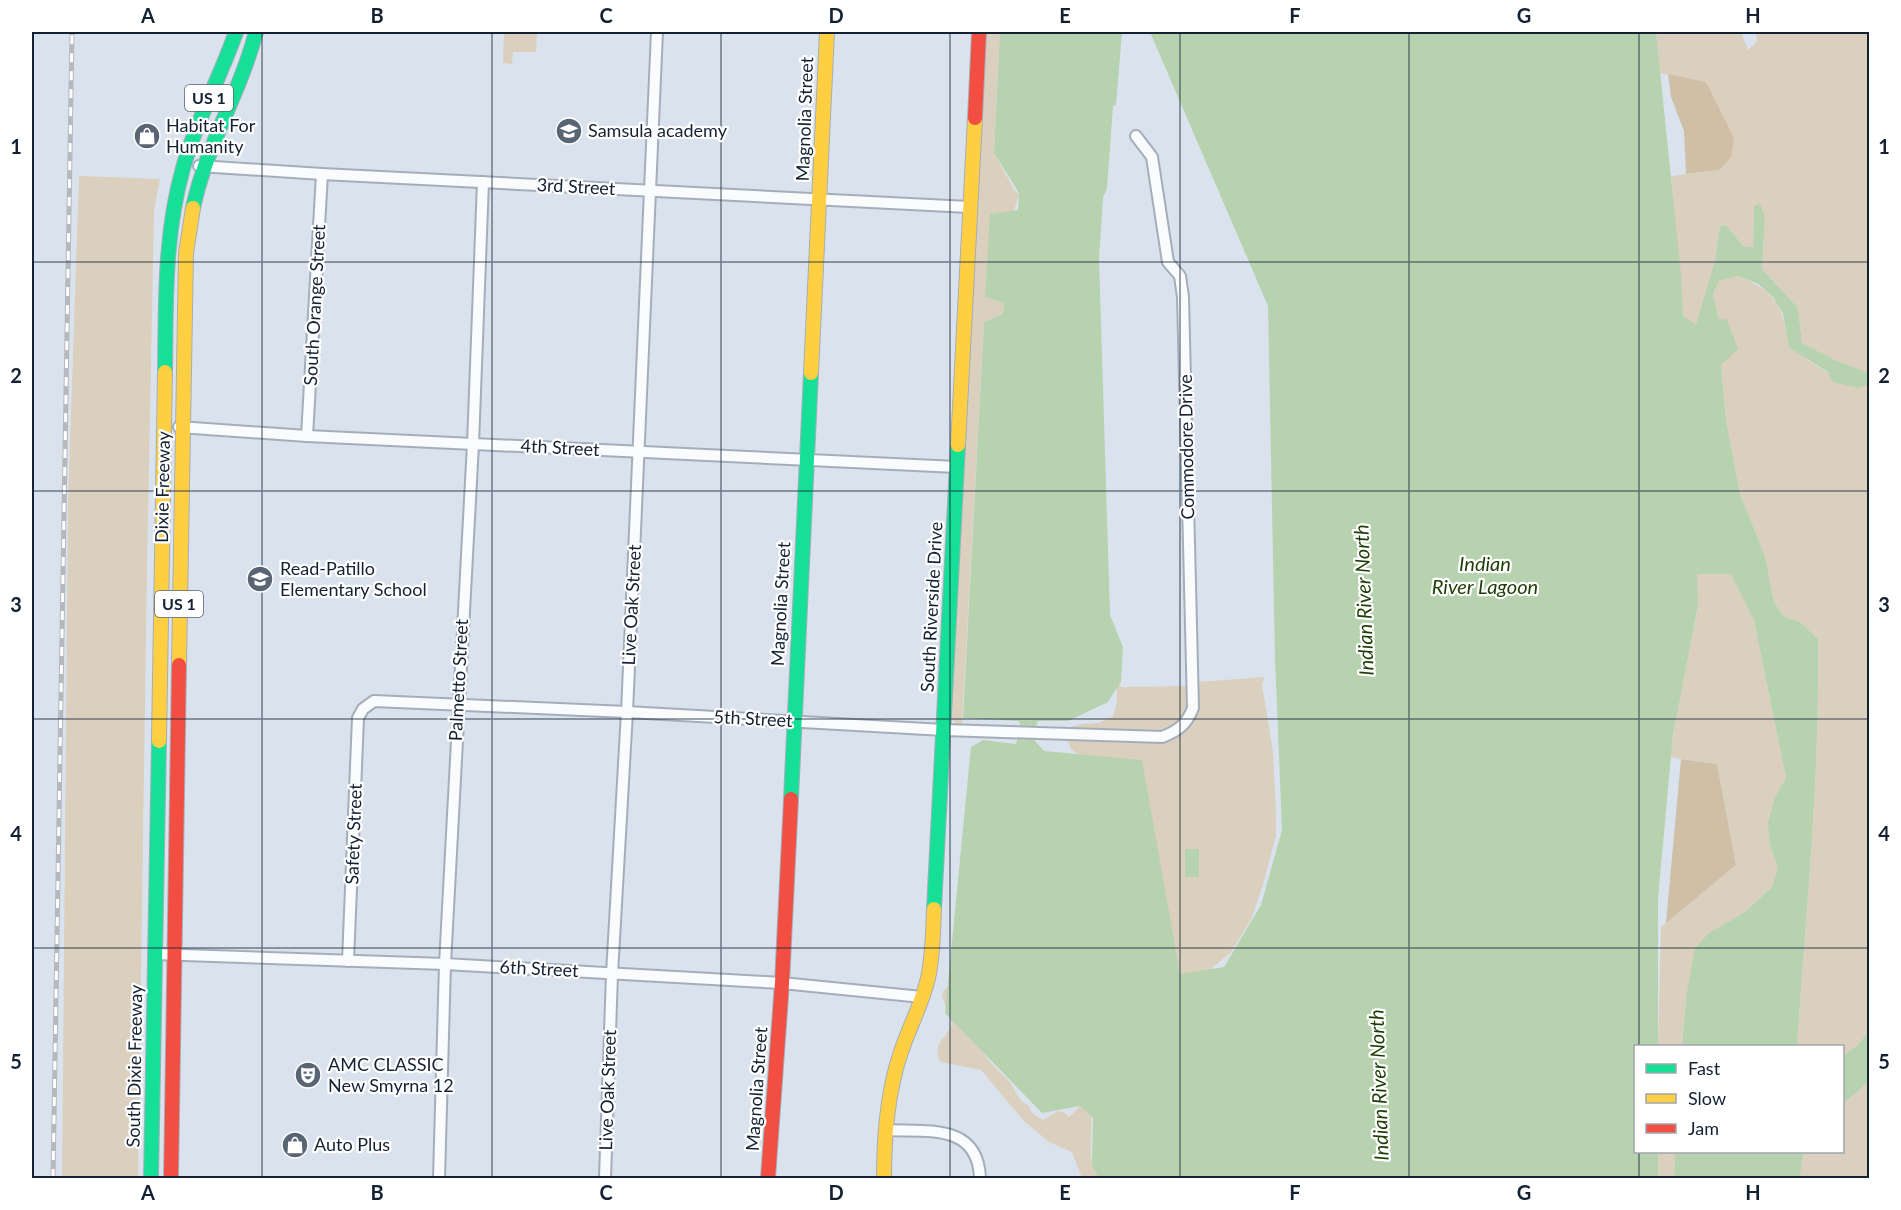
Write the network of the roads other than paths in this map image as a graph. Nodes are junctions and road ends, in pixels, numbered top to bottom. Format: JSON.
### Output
{"nodes":[{"id":1,"x":236,"y":32,"type":"edge"},
{"id":2,"x":256,"y":32,"type":"edge"},
{"id":3,"x":657,"y":32,"type":"edge"},
{"id":4,"x":827,"y":32,"type":"edge"},
{"id":5,"x":979,"y":32,"type":"edge"},
{"id":6,"x":1136,"y":136,"type":"dead end"},
{"id":7,"x":184,"y":165,"type":"junction"},
{"id":8,"x":203,"y":166,"type":"junction"},
{"id":9,"x":322,"y":174,"type":"junction"},
{"id":10,"x":483,"y":182,"type":"junction"},
{"id":11,"x":651,"y":190,"type":"junction"},
{"id":12,"x":820,"y":198,"type":"junction"},
{"id":13,"x":969,"y":207,"type":"junction"},
{"id":14,"x":163,"y":427,"type":"junction"},
{"id":15,"x":182,"y":427,"type":"junction"},
{"id":16,"x":307,"y":436,"type":"junction"},
{"id":17,"x":473,"y":444,"type":"junction"},
{"id":18,"x":639,"y":453,"type":"junction"},
{"id":19,"x":806,"y":459,"type":"junction"},
{"id":20,"x":957,"y":467,"type":"junction"},
{"id":21,"x":159,"y":685,"type":"junction"},
{"id":22,"x":178,"y":686,"type":"junction"},
{"id":23,"x":458,"y":704,"type":"junction"},
{"id":24,"x":363,"y":709,"type":"joint"},
{"id":25,"x":627,"y":712,"type":"junction"},
{"id":26,"x":793,"y":722,"type":"junction"},
{"id":27,"x":944,"y":730,"type":"junction"},
{"id":28,"x":1145,"y":736,"type":"joint"},
{"id":29,"x":154,"y":954,"type":"junction"},
{"id":30,"x":174,"y":955,"type":"junction"},
{"id":31,"x":348,"y":961,"type":"junction"},
{"id":32,"x":444,"y":964,"type":"junction"},
{"id":33,"x":612,"y":974,"type":"junction"},
{"id":34,"x":782,"y":983,"type":"junction"},
{"id":35,"x":922,"y":997,"type":"junction"},
{"id":36,"x":887,"y":1130,"type":"junction"},
{"id":37,"x":152,"y":1138,"type":"junction"},
{"id":38,"x":171,"y":1139,"type":"junction"},
{"id":39,"x":980,"y":1178,"type":"edge"},
{"id":40,"x":151,"y":1179,"type":"edge"},
{"id":41,"x":171,"y":1179,"type":"edge"},
{"id":42,"x":439,"y":1179,"type":"edge"},
{"id":43,"x":606,"y":1179,"type":"edge"},
{"id":44,"x":768,"y":1179,"type":"edge"},
{"id":45,"x":884,"y":1179,"type":"edge"}],
"edges":[{"from":1,"to":7,"type":"main road","name":"Dixie Freeway","number":"US 1"},
{"from":2,"to":8,"type":"main road","name":"Dixie Freeway","number":"US 1"},
{"from":3,"to":11,"type":"street","name":"Live Oak Street"},
{"from":4,"to":12,"type":"main road","name":"Magnolia Street"},
{"from":5,"to":13,"type":"main road","name":"South Riverside Drive"},
{"from":6,"to":28,"type":"street","name":"Commodore Drive"},
{"from":7,"to":8,"type":"street","name":"3rd Street"},
{"from":7,"to":14,"type":"main road","name":"Dixie Freeway","number":"US 1"},
{"from":8,"to":9,"type":"street","name":"3rd Street"},
{"from":8,"to":15,"type":"main road","name":"Dixie Freeway","number":"US 1"},
{"from":9,"to":10,"type":"street","name":"3rd Street"},
{"from":9,"to":16,"type":"street","name":"South Orange Street"},
{"from":10,"to":11,"type":"street","name":"3rd Street"},
{"from":10,"to":17,"type":"street","name":"Palmetto Street"},
{"from":11,"to":12,"type":"street","name":"3rd Street"},
{"from":11,"to":18,"type":"street","name":"Live Oak Street"},
{"from":12,"to":13,"type":"street","name":"3rd Street"},
{"from":12,"to":19,"type":"main road","name":"Magnolia Street"},
{"from":13,"to":20,"type":"main road","name":"South Riverside Drive"},
{"from":14,"to":15,"type":"street","name":"4th Street"},
{"from":14,"to":21,"type":"main road","name":"Dixie Freeway","number":"US 1"},
{"from":15,"to":16,"type":"street","name":"4th Street"},
{"from":15,"to":22,"type":"main road","name":"Dixie Freeway","number":"US 1"},
{"from":16,"to":17,"type":"street","name":"4th Street"},
{"from":17,"to":18,"type":"street","name":"4th Street"},
{"from":17,"to":23,"type":"street","name":"Palmetto Street"},
{"from":18,"to":19,"type":"street","name":"4th Street"},
{"from":18,"to":25,"type":"street","name":"Live Oak Street"},
{"from":19,"to":20,"type":"street","name":"4th Street"},
{"from":19,"to":26,"type":"main road","name":"Magnolia Street"},
{"from":20,"to":27,"type":"main road","name":"South Riverside Drive"},
{"from":21,"to":22,"type":"street"},
{"from":21,"to":29,"type":"main road","name":"Dixie Freeway","number":"US 1"},
{"from":22,"to":30,"type":"main road","name":"Dixie Freeway","number":"US 1"},
{"from":23,"to":24,"type":"street","name":"5th Street"},
{"from":23,"to":25,"type":"street","name":"5th Street"},
{"from":23,"to":32,"type":"street","name":"Palmetto Street"},
{"from":24,"to":31,"type":"street","name":"Safety Street"},
{"from":25,"to":26,"type":"street","name":"5th Street"},
{"from":25,"to":33,"type":"street","name":"Live Oak Street"},
{"from":26,"to":27,"type":"street","name":"5th Street"},
{"from":26,"to":34,"type":"main road","name":"Magnolia Street"},
{"from":27,"to":28,"type":"street","name":"5th Street"},
{"from":27,"to":35,"type":"main road","name":"South Riverside Drive"},
{"from":29,"to":30,"type":"street","name":"6th Street"},
{"from":29,"to":37,"type":"main road","name":"South Dixie Freeway","number":"US 1"},
{"from":30,"to":31,"type":"street","name":"6th Street"},
{"from":30,"to":38,"type":"main road","name":"South Dixie Freeway","number":"US 1"},
{"from":31,"to":32,"type":"street","name":"6th Street"},
{"from":32,"to":33,"type":"street","name":"6th Street"},
{"from":32,"to":42,"type":"street","name":"Palmetto Street"},
{"from":33,"to":34,"type":"street","name":"6th Street"},
{"from":33,"to":43,"type":"street","name":"Live Oak Street"},
{"from":34,"to":35,"type":"street","name":"6th Street"},
{"from":34,"to":44,"type":"main road","name":"Magnolia Street"},
{"from":35,"to":36,"type":"main road","name":"South Riverside Drive"},
{"from":36,"to":39,"type":"street"},
{"from":36,"to":45,"type":"main road","name":"South Riverside Drive"},
{"from":37,"to":38,"type":"street"},
{"from":37,"to":40,"type":"main road","name":"South Dixie Freeway","number":"US 1"},
{"from":38,"to":41,"type":"main road","name":"South Dixie Freeway","number":"US 1"}]}
